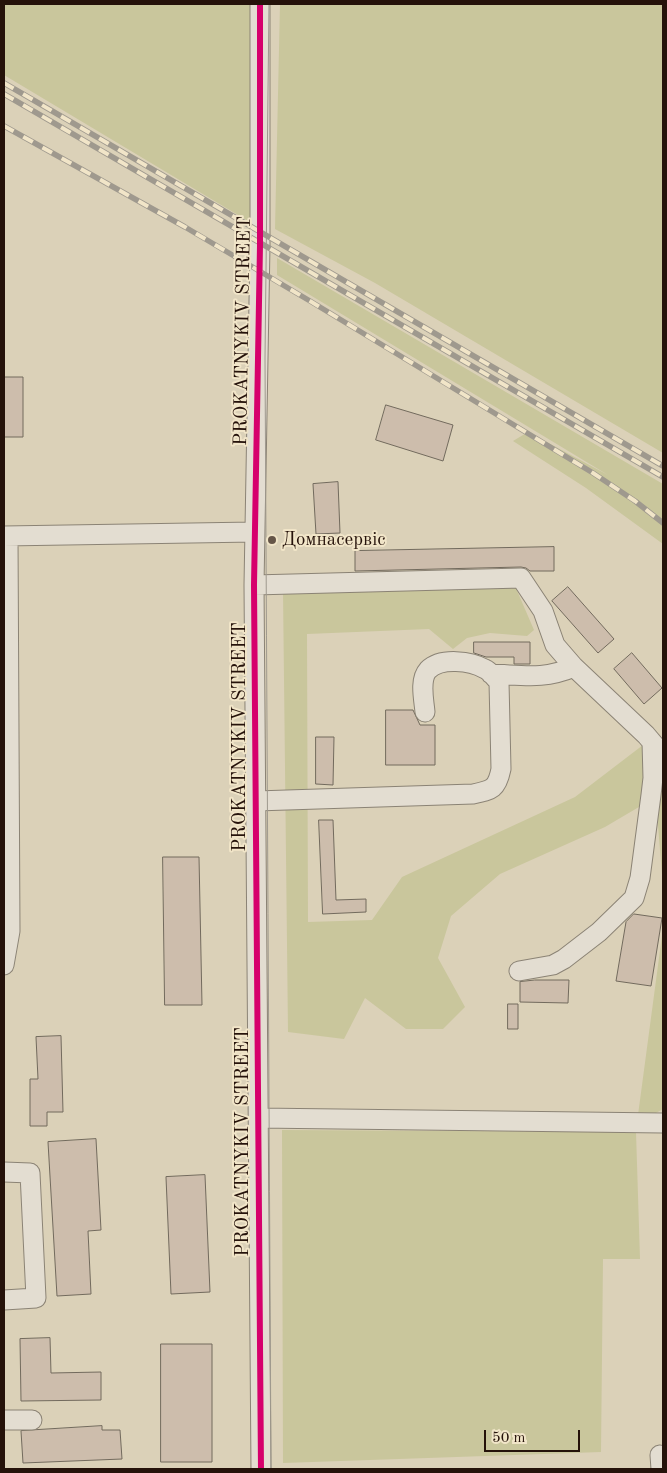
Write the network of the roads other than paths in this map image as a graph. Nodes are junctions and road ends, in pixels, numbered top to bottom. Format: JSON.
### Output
{"nodes":[{"id":1,"x":260,"y":4,"type":"edge"},
{"id":2,"x":254,"y":532,"type":"junction"},
{"id":3,"x":6,"y":536,"type":"edge"},
{"id":4,"x":254,"y":585,"type":"junction"},
{"id":5,"x":574,"y":667,"type":"junction"},
{"id":6,"x":491,"y":674,"type":"junction"},
{"id":7,"x":424,"y":712,"type":"dead end"},
{"id":8,"x":658,"y":749,"type":"edge"},
{"id":9,"x":256,"y":801,"type":"junction"},
{"id":10,"x":4,"y":965,"type":"edge"},
{"id":11,"x":519,"y":971,"type":"dead end"},
{"id":12,"x":258,"y":1118,"type":"junction"},
{"id":13,"x":658,"y":1121,"type":"edge"},
{"id":14,"x":4,"y":1172,"type":"edge"},
{"id":15,"x":4,"y":1300,"type":"edge"},
{"id":16,"x":4,"y":1420,"type":"edge"},
{"id":17,"x":32,"y":1420,"type":"dead end"},
{"id":18,"x":261,"y":1469,"type":"edge"}],
"edges":[{"from":1,"to":2,"type":"street","name":"PROKATNYKIV STREET"},
{"from":2,"to":3,"type":"street"},
{"from":2,"to":4,"type":"street","name":"PROKATNYKIV STREET"},
{"from":3,"to":10,"type":"street"},
{"from":4,"to":5,"type":"street"},
{"from":4,"to":9,"type":"street","name":"PROKATNYKIV STREET"},
{"from":5,"to":6,"type":"street"},
{"from":5,"to":8,"type":"street"},
{"from":6,"to":7,"type":"street"},
{"from":6,"to":9,"type":"street"},
{"from":8,"to":11,"type":"street"},
{"from":9,"to":12,"type":"street","name":"PROKATNYKIV STREET"},
{"from":12,"to":13,"type":"street"},
{"from":12,"to":18,"type":"street","name":"PROKATNYKIV STREET"},
{"from":14,"to":15,"type":"street"},
{"from":16,"to":17,"type":"street"}]}
